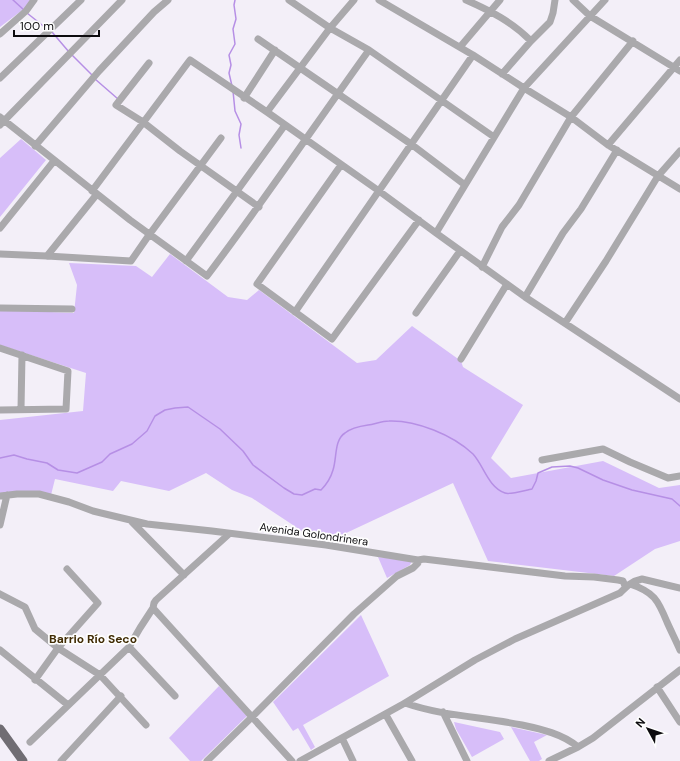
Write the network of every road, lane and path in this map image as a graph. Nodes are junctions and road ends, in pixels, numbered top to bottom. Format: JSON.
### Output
{"nodes":[{"id":1,"x":34,"y":0,"type":"edge"},
{"id":2,"x":81,"y":0,"type":"edge"},
{"id":3,"x":122,"y":0,"type":"edge"},
{"id":4,"x":168,"y":0,"type":"edge"},
{"id":5,"x":288,"y":0,"type":"edge"},
{"id":6,"x":354,"y":0,"type":"edge"},
{"id":7,"x":380,"y":0,"type":"edge"},
{"id":8,"x":466,"y":0,"type":"edge"},
{"id":9,"x":500,"y":0,"type":"edge"},
{"id":10,"x":555,"y":0,"type":"edge"},
{"id":11,"x":573,"y":0,"type":"edge"},
{"id":12,"x":605,"y":0,"type":"edge"},
{"id":13,"x":491,"y":11,"type":"junction"},
{"id":14,"x":590,"y":16,"type":"junction"},
{"id":15,"x":330,"y":28,"type":"junction"},
{"id":16,"x":0,"y":34,"type":"edge"},
{"id":17,"x":258,"y":39,"type":"dead end"},
{"id":18,"x":531,"y":40,"type":"junction"},
{"id":19,"x":633,"y":41,"type":"junction"},
{"id":20,"x":460,"y":47,"type":"junction"},
{"id":21,"x":275,"y":50,"type":"junction"},
{"id":22,"x":369,"y":50,"type":"junction"},
{"id":23,"x":473,"y":55,"type":"junction"},
{"id":24,"x":680,"y":60,"type":"edge"},
{"id":25,"x":149,"y":63,"type":"dead end"},
{"id":26,"x":301,"y":68,"type":"junction"},
{"id":27,"x":677,"y":69,"type":"edge"},
{"id":28,"x":502,"y":74,"type":"junction"},
{"id":29,"x":0,"y":78,"type":"edge"},
{"id":30,"x":524,"y":88,"type":"junction"},
{"id":31,"x":338,"y":93,"type":"junction"},
{"id":32,"x":244,"y":98,"type":"junction"},
{"id":33,"x":442,"y":100,"type":"junction"},
{"id":34,"x":267,"y":112,"type":"junction"},
{"id":35,"x":572,"y":117,"type":"junction"},
{"id":36,"x":2,"y":121,"type":"edge"},
{"id":37,"x":143,"y":122,"type":"junction"},
{"id":38,"x":285,"y":125,"type":"junction"},
{"id":39,"x":494,"y":137,"type":"junction"},
{"id":40,"x":221,"y":138,"type":"dead end"},
{"id":41,"x":305,"y":139,"type":"junction"},
{"id":42,"x":411,"y":144,"type":"junction"},
{"id":43,"x":608,"y":145,"type":"junction"},
{"id":44,"x":35,"y":146,"type":"junction"},
{"id":45,"x":617,"y":150,"type":"junction"},
{"id":46,"x":680,"y":151,"type":"edge"},
{"id":47,"x":54,"y":161,"type":"junction"},
{"id":48,"x":201,"y":165,"type":"junction"},
{"id":49,"x":342,"y":165,"type":"junction"},
{"id":50,"x":658,"y":176,"type":"junction"},
{"id":51,"x":464,"y":186,"type":"junction"},
{"id":52,"x":680,"y":189,"type":"edge"},
{"id":53,"x":238,"y":191,"type":"junction"},
{"id":54,"x":379,"y":191,"type":"junction"},
{"id":55,"x":94,"y":192,"type":"junction"},
{"id":56,"x":259,"y":207,"type":"junction"},
{"id":57,"x":419,"y":220,"type":"junction"},
{"id":58,"x":0,"y":228,"type":"edge"},
{"id":59,"x":436,"y":233,"type":"junction"},
{"id":60,"x":149,"y":235,"type":"junction"},
{"id":61,"x":460,"y":251,"type":"junction"},
{"id":62,"x":0,"y":254,"type":"edge"},
{"id":63,"x":47,"y":256,"type":"junction"},
{"id":64,"x":186,"y":261,"type":"junction"},
{"id":65,"x":482,"y":267,"type":"junction"},
{"id":66,"x":507,"y":284,"type":"junction"},
{"id":67,"x":525,"y":297,"type":"junction"},
{"id":68,"x":0,"y":308,"type":"edge"},
{"id":69,"x":72,"y":309,"type":"dead end"},
{"id":70,"x":295,"y":312,"type":"junction"},
{"id":71,"x":416,"y":313,"type":"dead end"},
{"id":72,"x":565,"y":323,"type":"junction"},
{"id":73,"x":0,"y":348,"type":"edge"},
{"id":74,"x":22,"y":355,"type":"junction"},
{"id":75,"x":461,"y":358,"type":"dead end"},
{"id":76,"x":680,"y":399,"type":"edge"},
{"id":77,"x":21,"y":409,"type":"junction"},
{"id":78,"x":0,"y":410,"type":"edge"},
{"id":79,"x":542,"y":460,"type":"dead end"},
{"id":80,"x":680,"y":476,"type":"edge"},
{"id":81,"x":4,"y":496,"type":"edge"},
{"id":82,"x":132,"y":522,"type":"junction"},
{"id":83,"x":0,"y":525,"type":"edge"},
{"id":84,"x":229,"y":534,"type":"junction"},
{"id":85,"x":418,"y":560,"type":"junction"},
{"id":86,"x":67,"y":569,"type":"dead end"},
{"id":87,"x":184,"y":575,"type":"junction"},
{"id":88,"x":628,"y":585,"type":"junction"},
{"id":89,"x":680,"y":588,"type":"edge"},
{"id":90,"x":0,"y":594,"type":"edge"},
{"id":91,"x":153,"y":608,"type":"junction"},
{"id":92,"x":130,"y":647,"type":"junction"},
{"id":93,"x":58,"y":648,"type":"junction"},
{"id":94,"x":0,"y":650,"type":"edge"},
{"id":95,"x":680,"y":650,"type":"edge"},
{"id":96,"x":680,"y":670,"type":"edge"},
{"id":97,"x":100,"y":675,"type":"junction"},
{"id":98,"x":36,"y":680,"type":"junction"},
{"id":99,"x":657,"y":687,"type":"junction"},
{"id":100,"x":121,"y":696,"type":"junction"},
{"id":101,"x":175,"y":696,"type":"dead end"},
{"id":102,"x":405,"y":704,"type":"junction"},
{"id":103,"x":68,"y":705,"type":"junction"},
{"id":104,"x":442,"y":712,"type":"junction"},
{"id":105,"x":386,"y":715,"type":"junction"},
{"id":106,"x":253,"y":716,"type":"junction"},
{"id":107,"x":680,"y":722,"type":"edge"},
{"id":108,"x":146,"y":725,"type":"dead end"},
{"id":109,"x":1,"y":732,"type":"edge"},
{"id":110,"x":342,"y":738,"type":"junction"},
{"id":111,"x":30,"y":742,"type":"dead end"},
{"id":112,"x":578,"y":747,"type":"junction"},
{"id":113,"x":23,"y":761,"type":"edge"},
{"id":114,"x":61,"y":761,"type":"edge"},
{"id":115,"x":207,"y":761,"type":"edge"},
{"id":116,"x":292,"y":761,"type":"edge"},
{"id":117,"x":300,"y":761,"type":"edge"},
{"id":118,"x":353,"y":761,"type":"edge"},
{"id":119,"x":412,"y":761,"type":"edge"},
{"id":120,"x":468,"y":761,"type":"edge"},
{"id":121,"x":549,"y":761,"type":"edge"}],
"edges":[{"from":1,"to":16,"type":"street"},
{"from":2,"to":29,"type":"street"},
{"from":3,"to":36,"type":"street"},
{"from":4,"to":44,"type":"street"},
{"from":5,"to":15,"type":"street"},
{"from":6,"to":15,"type":"street"},
{"from":7,"to":20,"type":"street"},
{"from":8,"to":13,"type":"street"},
{"from":9,"to":13,"type":"street"},
{"from":10,"to":18,"type":"street"},
{"from":11,"to":14,"type":"street"},
{"from":12,"to":14,"type":"street"},
{"from":13,"to":18,"type":"street"},
{"from":13,"to":20,"type":"street"},
{"from":14,"to":19,"type":"street"},
{"from":14,"to":30,"type":"street"},
{"from":15,"to":22,"type":"street"},
{"from":15,"to":26,"type":"street"},
{"from":17,"to":21,"type":"street"},
{"from":18,"to":28,"type":"street"},
{"from":19,"to":27,"type":"street"},
{"from":19,"to":35,"type":"street"},
{"from":20,"to":23,"type":"street"},
{"from":21,"to":26,"type":"street"},
{"from":21,"to":32,"type":"street"},
{"from":22,"to":31,"type":"street"},
{"from":22,"to":33,"type":"street"},
{"from":23,"to":28,"type":"street"},
{"from":23,"to":33,"type":"street"},
{"from":24,"to":27,"type":"street"},
{"from":25,"to":37,"type":"street"},
{"from":26,"to":31,"type":"street"},
{"from":26,"to":34,"type":"street"},
{"from":27,"to":43,"type":"street"},
{"from":28,"to":30,"type":"street"},
{"from":30,"to":35,"type":"street"},
{"from":30,"to":39,"type":"street"},
{"from":31,"to":41,"type":"street"},
{"from":31,"to":42,"type":"street"},
{"from":32,"to":34,"type":"street"},
{"from":32,"to":37,"type":"street"},
{"from":33,"to":39,"type":"street"},
{"from":33,"to":42,"type":"street"},
{"from":34,"to":38,"type":"street"},
{"from":35,"to":43,"type":"street"},
{"from":35,"to":65,"type":"street"},
{"from":36,"to":44,"type":"street"},
{"from":37,"to":48,"type":"street"},
{"from":37,"to":55,"type":"street"},
{"from":38,"to":41,"type":"street"},
{"from":38,"to":53,"type":"street"},
{"from":39,"to":51,"type":"street"},
{"from":40,"to":48,"type":"street"},
{"from":41,"to":49,"type":"street"},
{"from":41,"to":56,"type":"street"},
{"from":42,"to":51,"type":"street"},
{"from":42,"to":54,"type":"street"},
{"from":43,"to":45,"type":"street"},
{"from":44,"to":47,"type":"street"},
{"from":45,"to":50,"type":"street"},
{"from":45,"to":67,"type":"street"},
{"from":46,"to":50,"type":"street"},
{"from":47,"to":55,"type":"street"},
{"from":47,"to":58,"type":"street"},
{"from":48,"to":53,"type":"street"},
{"from":48,"to":60,"type":"street"},
{"from":49,"to":54,"type":"street"},
{"from":49,"to":70,"type":"street"},
{"from":50,"to":52,"type":"street"},
{"from":50,"to":72,"type":"street"},
{"from":51,"to":59,"type":"street"},
{"from":53,"to":56,"type":"street"},
{"from":53,"to":64,"type":"street"},
{"from":54,"to":57,"type":"street"},
{"from":54,"to":70,"type":"street"},
{"from":55,"to":60,"type":"street"},
{"from":55,"to":63,"type":"street"},
{"from":56,"to":64,"type":"street"},
{"from":57,"to":59,"type":"street"},
{"from":57,"to":70,"type":"street"},
{"from":59,"to":61,"type":"street"},
{"from":60,"to":63,"type":"street"},
{"from":60,"to":64,"type":"street"},
{"from":61,"to":65,"type":"street"},
{"from":61,"to":71,"type":"street"},
{"from":62,"to":63,"type":"street"},
{"from":65,"to":66,"type":"street"},
{"from":66,"to":67,"type":"street"},
{"from":66,"to":75,"type":"street"},
{"from":67,"to":72,"type":"street"},
{"from":68,"to":69,"type":"street"},
{"from":72,"to":76,"type":"street"},
{"from":73,"to":74,"type":"street"},
{"from":74,"to":77,"type":"street"},
{"from":74,"to":77,"type":"street"},
{"from":77,"to":78,"type":"street"},
{"from":79,"to":80,"type":"street"},
{"from":81,"to":82,"type":"street","name":"Avenida Golondrinera"},
{"from":81,"to":83,"type":"street"},
{"from":82,"to":84,"type":"street","name":"Avenida Golondrinera"},
{"from":82,"to":87,"type":"street"},
{"from":84,"to":85,"type":"street","name":"Avenida Golondrinera"},
{"from":84,"to":87,"type":"street"},
{"from":85,"to":88,"type":"street","name":"Avenida Golondrinera"},
{"from":85,"to":106,"type":"street"},
{"from":86,"to":93,"type":"street"},
{"from":87,"to":91,"type":"street"},
{"from":88,"to":89,"type":"street"},
{"from":88,"to":95,"type":"street","name":"Avenida Golondrinera"},
{"from":88,"to":102,"type":"street"},
{"from":90,"to":93,"type":"street"},
{"from":91,"to":92,"type":"street"},
{"from":91,"to":106,"type":"street"},
{"from":92,"to":97,"type":"street"},
{"from":92,"to":101,"type":"street"},
{"from":93,"to":97,"type":"street"},
{"from":93,"to":98,"type":"street"},
{"from":94,"to":98,"type":"street"},
{"from":96,"to":99,"type":"street"},
{"from":97,"to":100,"type":"street"},
{"from":97,"to":103,"type":"street"},
{"from":98,"to":103,"type":"street"},
{"from":99,"to":107,"type":"street"},
{"from":99,"to":112,"type":"street"},
{"from":100,"to":108,"type":"street"},
{"from":100,"to":114,"type":"street"},
{"from":102,"to":104,"type":"street"},
{"from":102,"to":105,"type":"street"},
{"from":103,"to":111,"type":"street"},
{"from":104,"to":112,"type":"street"},
{"from":104,"to":120,"type":"street"},
{"from":105,"to":110,"type":"street"},
{"from":105,"to":119,"type":"street"},
{"from":106,"to":115,"type":"street"},
{"from":106,"to":116,"type":"street"},
{"from":109,"to":113,"type":"main road"},
{"from":110,"to":117,"type":"street"},
{"from":110,"to":118,"type":"street"},
{"from":112,"to":121,"type":"street"}]}
